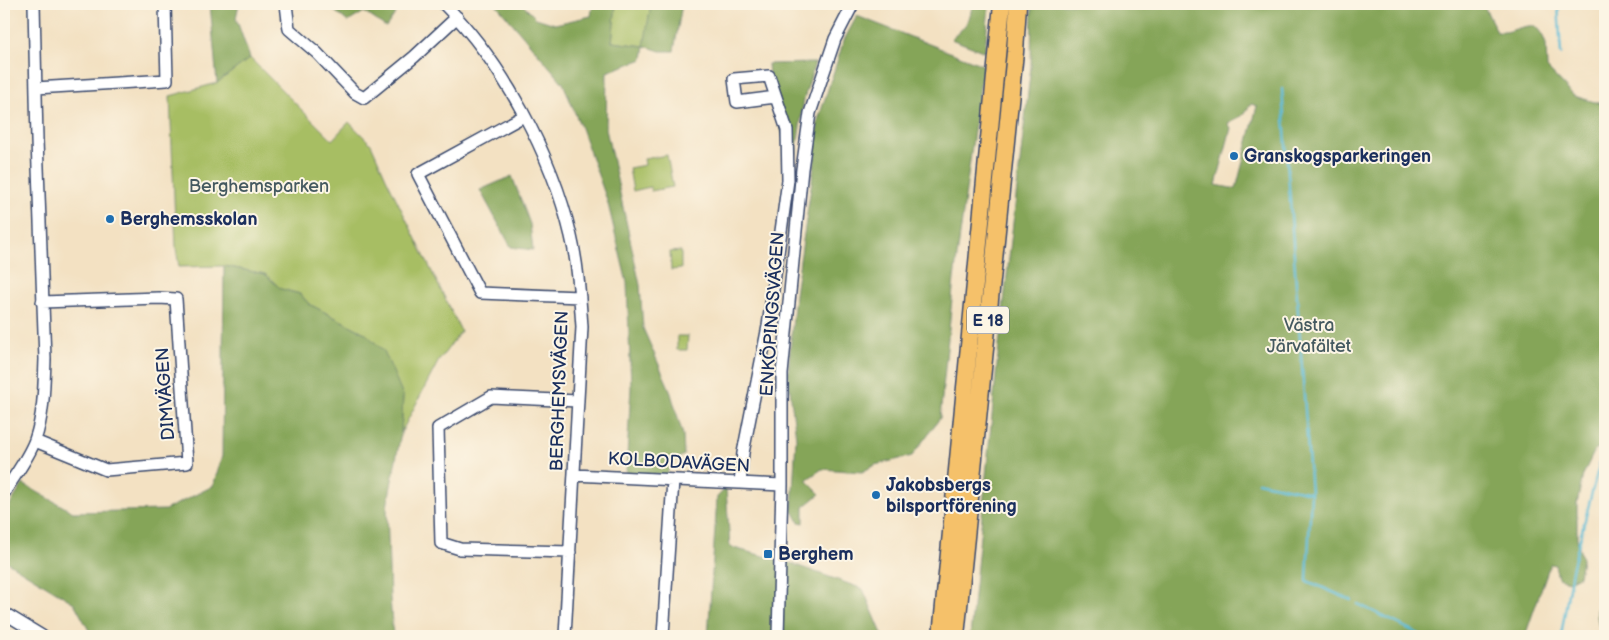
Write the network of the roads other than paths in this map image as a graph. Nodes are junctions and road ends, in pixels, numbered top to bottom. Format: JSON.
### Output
{"nodes":[{"id":1,"x":34,"y":4,"type":"edge"},
{"id":2,"x":165,"y":4,"type":"edge"},
{"id":3,"x":286,"y":4,"type":"edge"},
{"id":4,"x":444,"y":4,"type":"edge"},
{"id":5,"x":854,"y":4,"type":"edge"},
{"id":6,"x":1002,"y":4,"type":"edge"},
{"id":7,"x":1018,"y":4,"type":"edge"},
{"id":8,"x":457,"y":17,"type":"junction"},
{"id":9,"x":36,"y":88,"type":"junction"},
{"id":10,"x":776,"y":97,"type":"dead end"},
{"id":11,"x":524,"y":116,"type":"junction"},
{"id":12,"x":580,"y":297,"type":"junction"},
{"id":13,"x":42,"y":302,"type":"junction"},
{"id":14,"x":578,"y":401,"type":"junction"},
{"id":15,"x":35,"y":441,"type":"junction"},
{"id":16,"x":574,"y":475,"type":"junction"},
{"id":17,"x":673,"y":480,"type":"junction"},
{"id":18,"x":740,"y":483,"type":"junction"},
{"id":19,"x":782,"y":485,"type":"junction"},
{"id":20,"x":4,"y":493,"type":"edge"},
{"id":21,"x":570,"y":552,"type":"junction"},
{"id":22,"x":4,"y":613,"type":"edge"},
{"id":23,"x":42,"y":636,"type":"edge"},
{"id":24,"x":565,"y":636,"type":"edge"},
{"id":25,"x":663,"y":636,"type":"edge"},
{"id":26,"x":778,"y":636,"type":"edge"},
{"id":27,"x":941,"y":636,"type":"edge"},
{"id":28,"x":956,"y":636,"type":"edge"}],
"edges":[{"from":1,"to":9,"type":"street"},
{"from":2,"to":9,"type":"street"},
{"from":3,"to":8,"type":"street"},
{"from":4,"to":8,"type":"street","name":"BERGHEMSVÄGEN"},
{"from":5,"to":19,"type":"street","name":"ENKÖPINGSVÄGEN"},
{"from":6,"to":27,"type":"highway","number":"E 18"},
{"from":7,"to":28,"type":"highway","number":"E 18"},
{"from":8,"to":11,"type":"street","name":"BERGHEMSVÄGEN"},
{"from":9,"to":13,"type":"street"},
{"from":10,"to":18,"type":"street"},
{"from":11,"to":12,"type":"street","name":"BERGHEMSVÄGEN"},
{"from":11,"to":12,"type":"street"},
{"from":12,"to":14,"type":"street","name":"BERGHEMSVÄGEN"},
{"from":13,"to":15,"type":"street"},
{"from":13,"to":15,"type":"street","name":"DIMVÄGEN"},
{"from":14,"to":16,"type":"street","name":"BERGHEMSVÄGEN"},
{"from":14,"to":21,"type":"street"},
{"from":15,"to":20,"type":"street"},
{"from":16,"to":17,"type":"street","name":"KOLBODAVÄGEN"},
{"from":16,"to":21,"type":"street","name":"BERGHEMSVÄGEN"},
{"from":17,"to":18,"type":"street","name":"KOLBODAVÄGEN"},
{"from":17,"to":25,"type":"street"},
{"from":18,"to":19,"type":"street","name":"KOLBODAVÄGEN"},
{"from":19,"to":26,"type":"street","name":"ENKÖPINGSVÄGEN"},
{"from":21,"to":24,"type":"street","name":"BERGHEMSVÄGEN"},
{"from":22,"to":23,"type":"street"}]}
